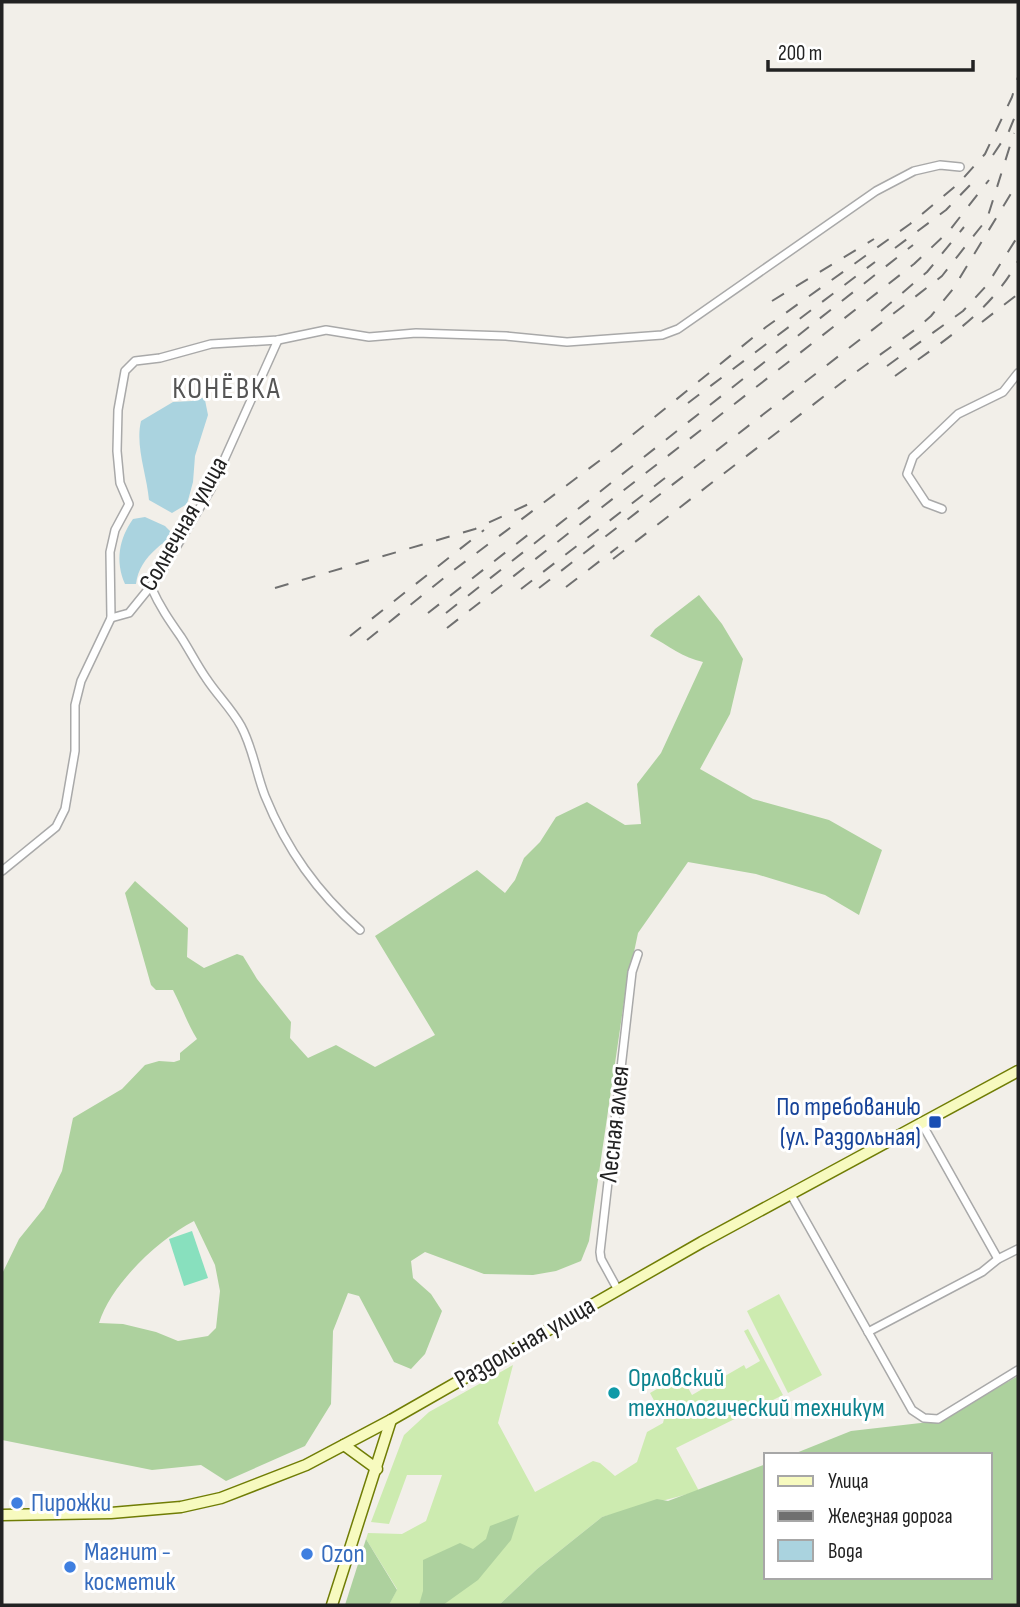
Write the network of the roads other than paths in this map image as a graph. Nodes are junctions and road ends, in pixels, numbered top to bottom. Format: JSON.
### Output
{"nodes":[{"id":1,"x":960,"y":167,"type":"dead end"},
{"id":2,"x":278,"y":340,"type":"junction"},
{"id":3,"x":1018,"y":373,"type":"edge"},
{"id":4,"x":942,"y":509,"type":"dead end"},
{"id":5,"x":151,"y":587,"type":"junction"},
{"id":6,"x":111,"y":618,"type":"junction"},
{"id":7,"x":2,"y":871,"type":"edge"},
{"id":8,"x":360,"y":930,"type":"dead end"},
{"id":9,"x":638,"y":954,"type":"dead end"},
{"id":10,"x":1018,"y":1071,"type":"edge"},
{"id":11,"x":921,"y":1122,"type":"junction"},
{"id":12,"x":790,"y":1193,"type":"junction"},
{"id":13,"x":1018,"y":1249,"type":"edge"},
{"id":14,"x":998,"y":1259,"type":"junction"},
{"id":15,"x":618,"y":1290,"type":"junction"},
{"id":16,"x":869,"y":1332,"type":"junction"},
{"id":17,"x":1018,"y":1370,"type":"edge"},
{"id":18,"x":391,"y":1419,"type":"junction"},
{"id":19,"x":344,"y":1445,"type":"junction"},
{"id":20,"x":377,"y":1469,"type":"junction"},
{"id":21,"x":2,"y":1516,"type":"edge"},
{"id":22,"x":332,"y":1605,"type":"edge"}],
"edges":[{"from":1,"to":2,"type":"street"},
{"from":2,"to":5,"type":"street","name":"Солнечная улица"},
{"from":2,"to":6,"type":"street"},
{"from":3,"to":4,"type":"street"},
{"from":5,"to":6,"type":"street","name":"Солнечная улица"},
{"from":5,"to":8,"type":"street"},
{"from":6,"to":7,"type":"street"},
{"from":9,"to":15,"type":"street","name":"Лесная аллея"},
{"from":10,"to":11,"type":"main road","name":"Раздольная улица"},
{"from":11,"to":12,"type":"main road","name":"Раздольная улица"},
{"from":11,"to":14,"type":"street"},
{"from":12,"to":15,"type":"main road","name":"Раздольная улица"},
{"from":12,"to":16,"type":"street"},
{"from":13,"to":14,"type":"street"},
{"from":14,"to":16,"type":"street"},
{"from":15,"to":18,"type":"main road","name":"Раздольная улица"},
{"from":16,"to":17,"type":"street"},
{"from":18,"to":19,"type":"main road","name":"Раздольная улица"},
{"from":18,"to":20,"type":"main road"},
{"from":19,"to":20,"type":"main road"},
{"from":19,"to":21,"type":"main road","name":"Раздольная улица"},
{"from":20,"to":22,"type":"main road"}]}
